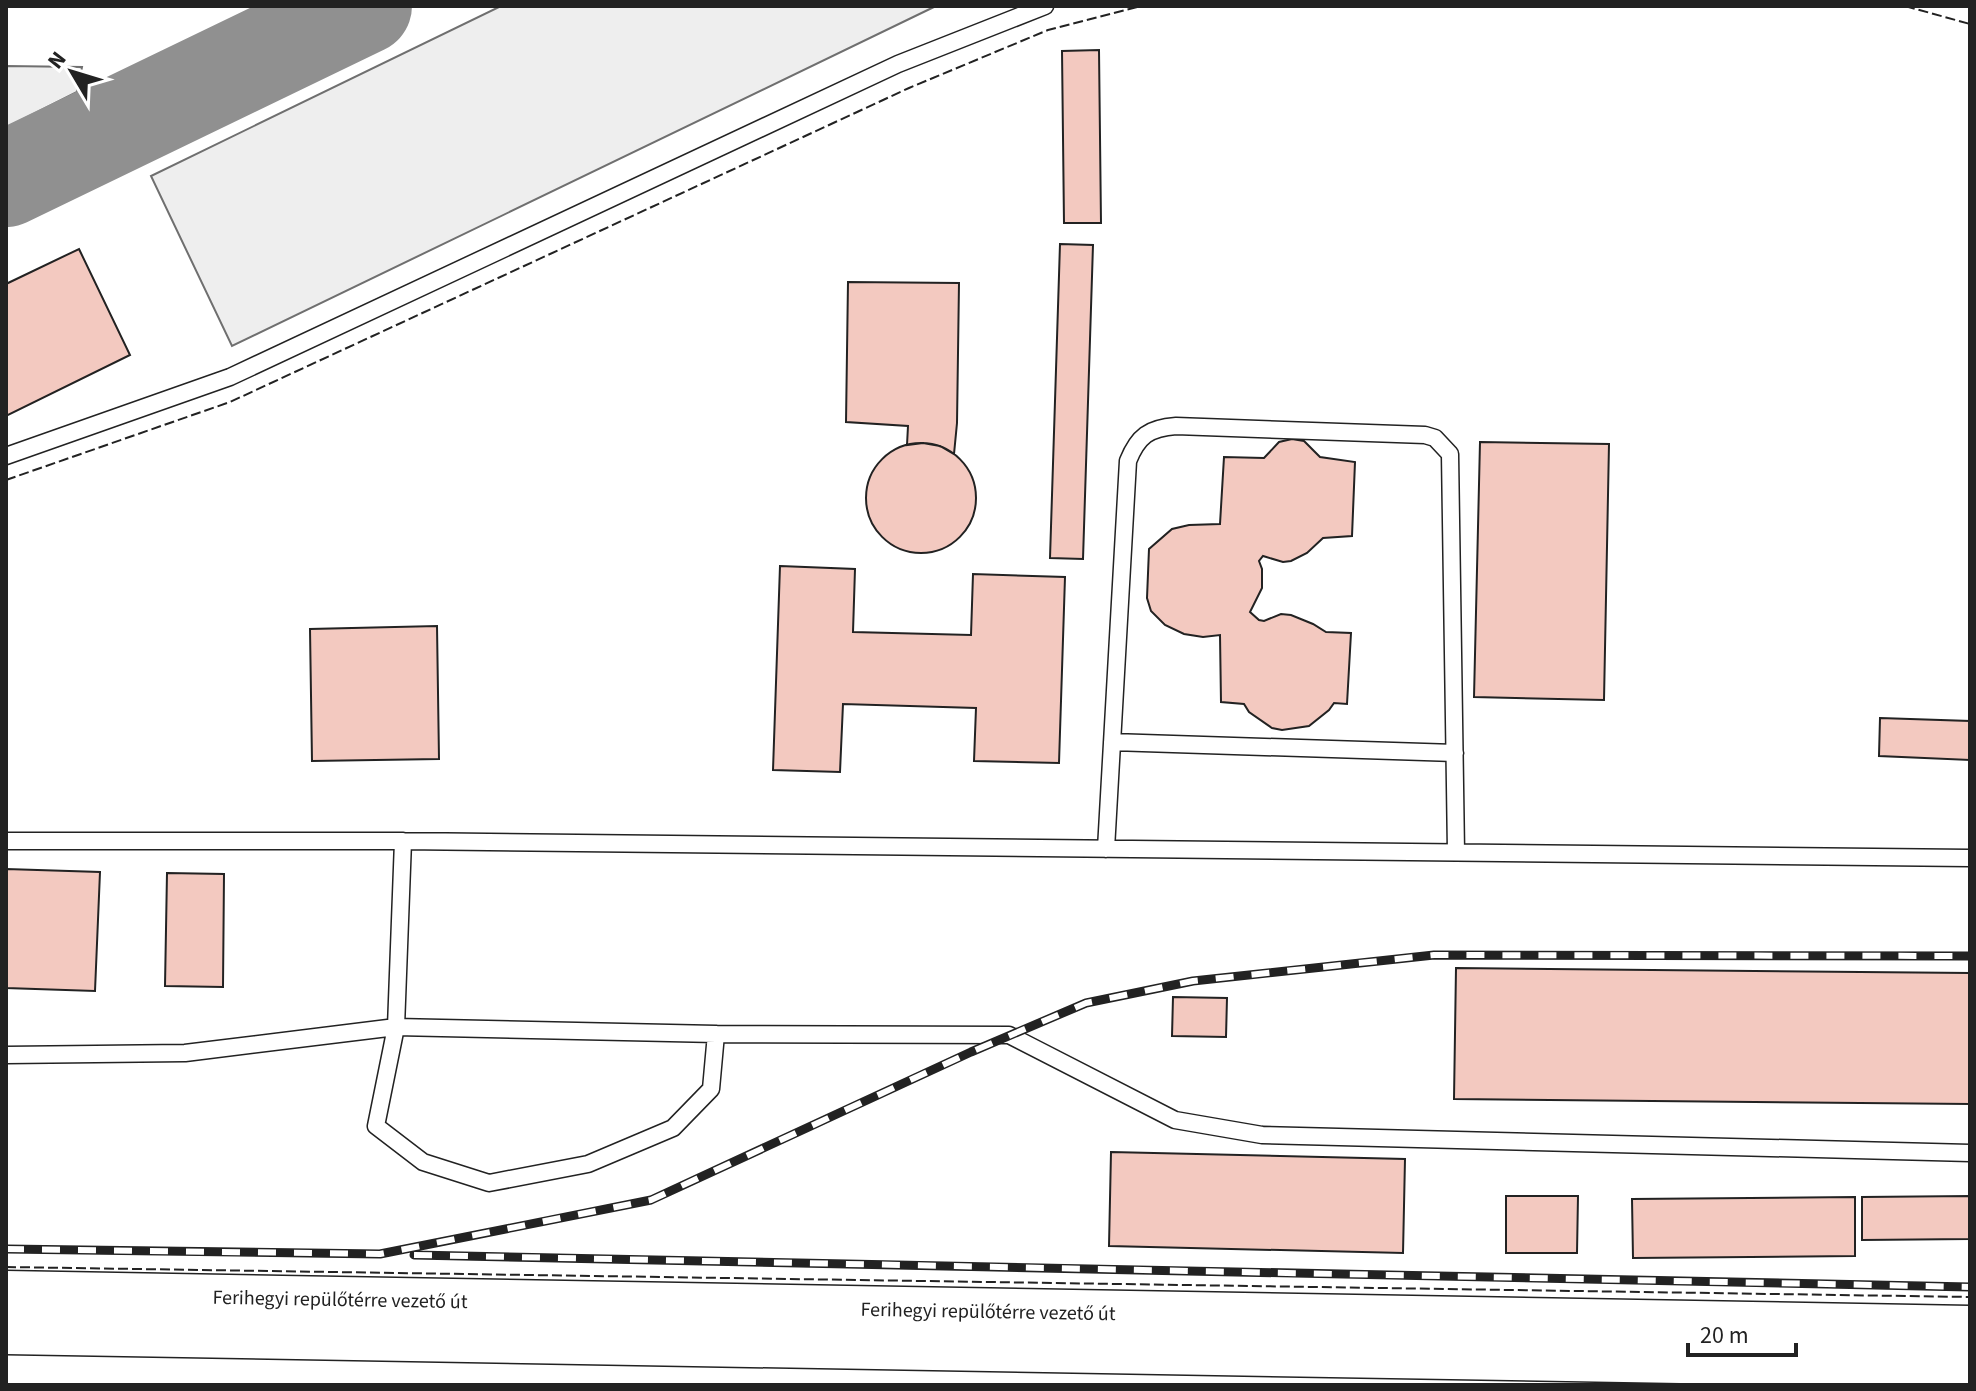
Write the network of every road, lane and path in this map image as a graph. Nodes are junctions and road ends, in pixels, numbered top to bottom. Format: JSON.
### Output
{"nodes":[{"id":1,"x":1045,"y":6,"type":"edge"},
{"id":2,"x":6,"y":456,"type":"edge"},
{"id":3,"x":1112,"y":742,"type":"junction"},
{"id":4,"x":1455,"y":753,"type":"junction"},
{"id":5,"x":6,"y":841,"type":"edge"},
{"id":6,"x":403,"y":841,"type":"junction"},
{"id":7,"x":1106,"y":849,"type":"junction"},
{"id":8,"x":1456,"y":852,"type":"junction"},
{"id":9,"x":1970,"y":858,"type":"edge"},
{"id":10,"x":396,"y":1027,"type":"junction"},
{"id":11,"x":716,"y":1034,"type":"junction"},
{"id":12,"x":6,"y":1055,"type":"edge"},
{"id":13,"x":1970,"y":1153,"type":"edge"},
{"id":14,"x":6,"y":1293,"type":"edge"},
{"id":15,"x":1970,"y":1328,"type":"edge"},
{"id":16,"x":6,"y":1332,"type":"edge"},
{"id":17,"x":1970,"y":1366,"type":"edge"}],
"edges":[{"from":1,"to":2,"type":"lane"},
{"from":3,"to":4,"type":"lane"},
{"from":3,"to":4,"type":"lane"},
{"from":3,"to":7,"type":"lane"},
{"from":4,"to":8,"type":"lane"},
{"from":5,"to":6,"type":"lane"},
{"from":6,"to":7,"type":"lane"},
{"from":6,"to":10,"type":"lane"},
{"from":7,"to":8,"type":"lane"},
{"from":8,"to":9,"type":"lane"},
{"from":10,"to":11,"type":"lane"},
{"from":10,"to":11,"type":"lane"},
{"from":10,"to":12,"type":"lane"},
{"from":11,"to":13,"type":"lane"},
{"from":14,"to":15,"type":"main road","name":"Ferihegyi repülőtérre vezető út"},
{"from":16,"to":17,"type":"main road","name":"Ferihegyi repülőtérre vezető út"}]}
